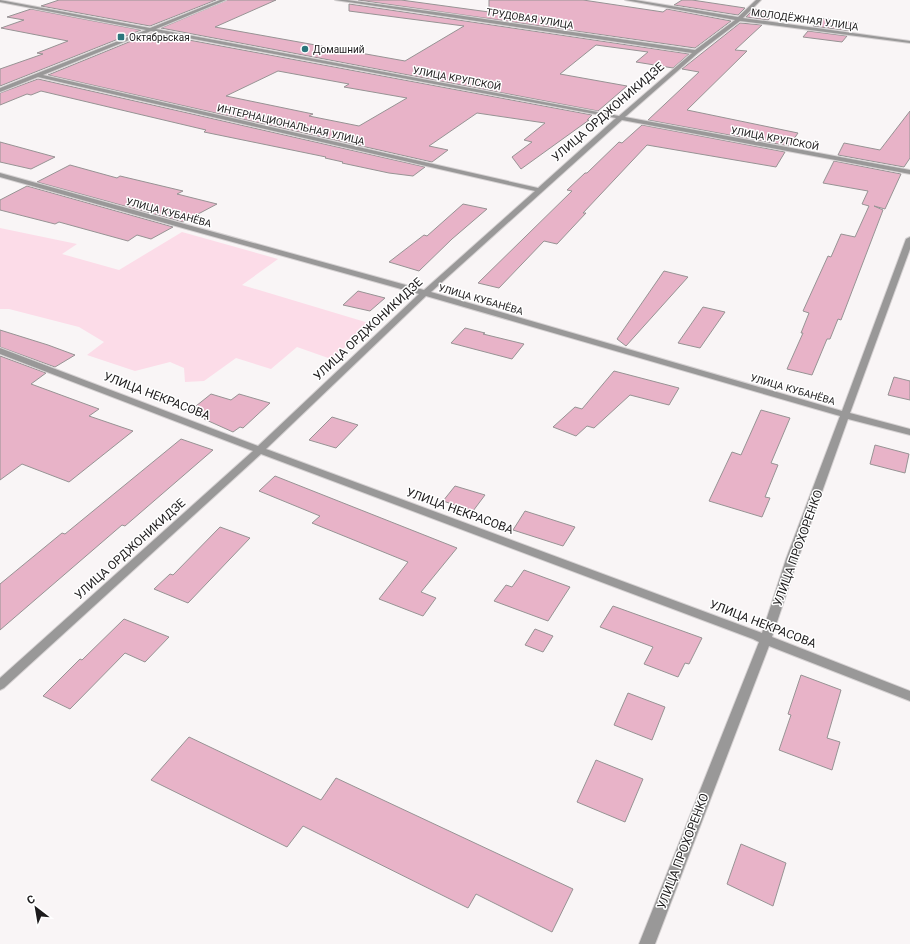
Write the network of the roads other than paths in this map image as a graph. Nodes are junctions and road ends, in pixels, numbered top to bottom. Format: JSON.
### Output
{"nodes":[{"id":1,"x":0,"y":0,"type":"edge"},
{"id":2,"x":224,"y":0,"type":"edge"},
{"id":3,"x":336,"y":0,"type":"edge"},
{"id":4,"x":627,"y":0,"type":"edge"},
{"id":5,"x":759,"y":0,"type":"edge"},
{"id":6,"x":739,"y":19,"type":"junction"},
{"id":7,"x":152,"y":29,"type":"junction"},
{"id":8,"x":910,"y":42,"type":"edge"},
{"id":9,"x":696,"y":52,"type":"junction"},
{"id":10,"x":38,"y":75,"type":"junction"},
{"id":11,"x":0,"y":90,"type":"edge"},
{"id":12,"x":620,"y":118,"type":"junction"},
{"id":13,"x":910,"y":172,"type":"edge"},
{"id":14,"x":0,"y":176,"type":"edge"},
{"id":15,"x":540,"y":190,"type":"junction"},
{"id":16,"x":910,"y":239,"type":"edge"},
{"id":17,"x":425,"y":293,"type":"junction"},
{"id":18,"x":0,"y":351,"type":"edge"},
{"id":19,"x":846,"y":416,"type":"junction"},
{"id":20,"x":910,"y":432,"type":"edge"},
{"id":21,"x":259,"y":450,"type":"junction"},
{"id":22,"x":766,"y":638,"type":"junction"},
{"id":23,"x":0,"y":685,"type":"edge"},
{"id":24,"x":910,"y":696,"type":"edge"},
{"id":25,"x":647,"y":944,"type":"edge"}],
"edges":[{"from":1,"to":7,"type":"street","name":"УЛИЦА КРУПСКОЙ"},
{"from":2,"to":7,"type":"street"},
{"from":3,"to":9,"type":"street","name":"ТРУДОВАЯ УЛИЦА"},
{"from":4,"to":6,"type":"street","name":"МОЛОДЁЖНАЯ УЛИЦА"},
{"from":5,"to":6,"type":"street","name":"УЛИЦА ОРДЖОНИКИДЗЕ"},
{"from":6,"to":8,"type":"street","name":"МОЛОДЁЖНАЯ УЛИЦА"},
{"from":6,"to":9,"type":"street","name":"УЛИЦА ОРДЖОНИКИДЗЕ"},
{"from":7,"to":10,"type":"street"},
{"from":7,"to":12,"type":"street","name":"УЛИЦА КРУПСКОЙ"},
{"from":9,"to":12,"type":"street","name":"УЛИЦА ОРДЖОНИКИДЗЕ"},
{"from":10,"to":11,"type":"street"},
{"from":10,"to":15,"type":"street","name":"ИНТЕРНАЦИОНАЛЬНАЯ УЛИЦА"},
{"from":12,"to":13,"type":"street","name":"УЛИЦА КРУПСКОЙ"},
{"from":12,"to":15,"type":"street","name":"УЛИЦА ОРДЖОНИКИДЗЕ"},
{"from":14,"to":17,"type":"street","name":"УЛИЦА КУБАНЁВА"},
{"from":15,"to":17,"type":"street","name":"УЛИЦА ОРДЖОНИКИДЗЕ"},
{"from":16,"to":19,"type":"street","name":"УЛИЦА ПРОХОРЕНКО"},
{"from":17,"to":19,"type":"street","name":"УЛИЦА КУБАНЁВА"},
{"from":17,"to":21,"type":"street","name":"УЛИЦА ОРДЖОНИКИДЗЕ"},
{"from":18,"to":21,"type":"street","name":"УЛИЦА НЕКРАСОВА"},
{"from":19,"to":20,"type":"street","name":"УЛИЦА КУБАНЁВА"},
{"from":19,"to":22,"type":"street","name":"УЛИЦА ПРОХОРЕНКО"},
{"from":21,"to":22,"type":"street","name":"УЛИЦА НЕКРАСОВА"},
{"from":21,"to":23,"type":"street","name":"УЛИЦА ОРДЖОНИКИДЗЕ"},
{"from":22,"to":24,"type":"street","name":"УЛИЦА НЕКРАСОВА"},
{"from":22,"to":25,"type":"street","name":"УЛИЦА ПРОХОРЕНКО"}]}
